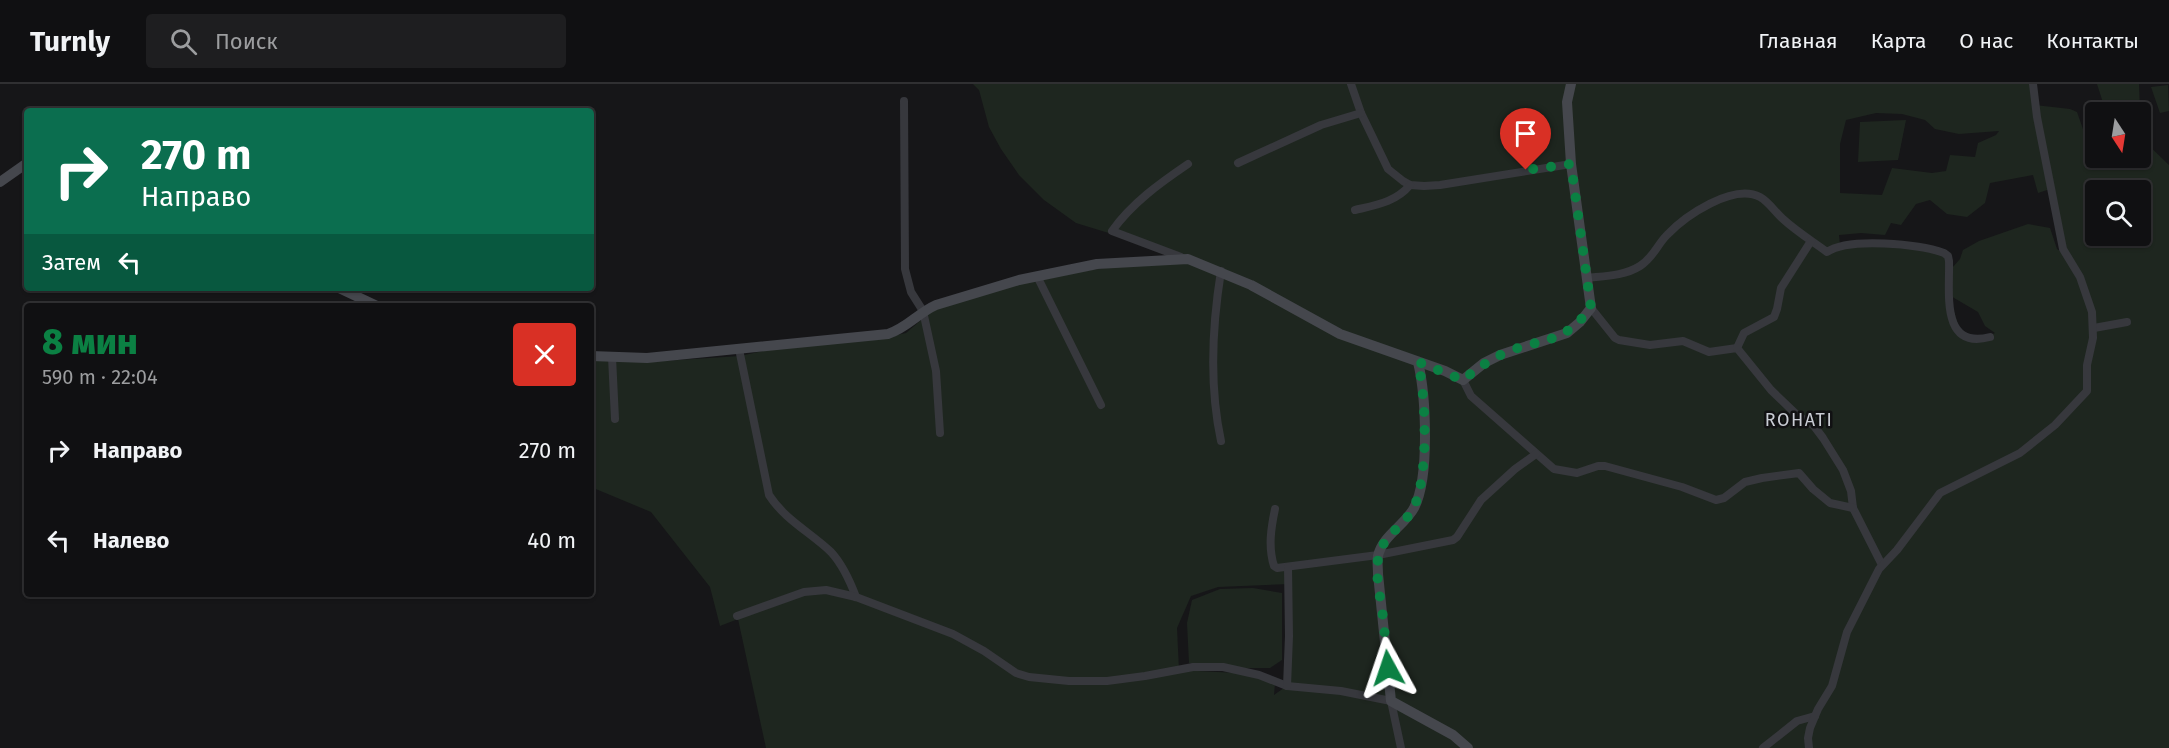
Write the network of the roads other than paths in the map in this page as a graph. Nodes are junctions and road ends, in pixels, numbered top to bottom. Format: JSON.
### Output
{"nodes":[{"id":1,"x":1351,"y":84,"type":"edge"},
{"id":2,"x":1571,"y":84,"type":"edge"},
{"id":3,"x":2033,"y":84,"type":"edge"},
{"id":4,"x":904,"y":101,"type":"dead end"},
{"id":5,"x":1361,"y":113,"type":"junction"},
{"id":6,"x":1238,"y":163,"type":"dead end"},
{"id":7,"x":1188,"y":164,"type":"dead end"},
{"id":8,"x":1571,"y":164,"type":"junction"},
{"id":9,"x":24,"y":165,"type":"edge"},
{"id":10,"x":0,"y":182,"type":"edge"},
{"id":11,"x":1410,"y":185,"type":"junction"},
{"id":12,"x":1355,"y":210,"type":"dead end"},
{"id":13,"x":1811,"y":241,"type":"junction"},
{"id":14,"x":1188,"y":259,"type":"junction"},
{"id":15,"x":1221,"y":271,"type":"junction"},
{"id":16,"x":1037,"y":276,"type":"junction"},
{"id":17,"x":1587,"y":278,"type":"junction"},
{"id":18,"x":345,"y":291,"type":"edge"},
{"id":19,"x":371,"y":303,"type":"edge"},
{"id":20,"x":1591,"y":308,"type":"junction"},
{"id":21,"x":923,"y":311,"type":"junction"},
{"id":22,"x":2127,"y":322,"type":"dead end"},
{"id":23,"x":2094,"y":328,"type":"junction"},
{"id":24,"x":1990,"y":337,"type":"dead end"},
{"id":25,"x":1737,"y":348,"type":"junction"},
{"id":26,"x":739,"y":349,"type":"junction"},
{"id":27,"x":594,"y":356,"type":"edge"},
{"id":28,"x":612,"y":357,"type":"junction"},
{"id":29,"x":1418,"y":362,"type":"junction"},
{"id":30,"x":1463,"y":380,"type":"junction"},
{"id":31,"x":1101,"y":405,"type":"dead end"},
{"id":32,"x":615,"y":419,"type":"dead end"},
{"id":33,"x":940,"y":433,"type":"dead end"},
{"id":34,"x":1221,"y":441,"type":"dead end"},
{"id":35,"x":1536,"y":454,"type":"junction"},
{"id":36,"x":1853,"y":508,"type":"junction"},
{"id":37,"x":1275,"y":509,"type":"dead end"},
{"id":38,"x":1378,"y":555,"type":"junction"},
{"id":39,"x":1882,"y":565,"type":"junction"},
{"id":40,"x":1288,"y":567,"type":"junction"},
{"id":41,"x":856,"y":597,"type":"junction"},
{"id":42,"x":737,"y":616,"type":"dead end"},
{"id":43,"x":1287,"y":686,"type":"junction"},
{"id":44,"x":1391,"y":701,"type":"junction"},
{"id":45,"x":1815,"y":716,"type":"junction"},
{"id":46,"x":1401,"y":748,"type":"edge"},
{"id":47,"x":1468,"y":748,"type":"edge"},
{"id":48,"x":1763,"y":748,"type":"edge"},
{"id":49,"x":1809,"y":748,"type":"edge"}],
"edges":[{"from":1,"to":5,"type":"street"},
{"from":2,"to":8,"type":"street"},
{"from":3,"to":23,"type":"street"},
{"from":4,"to":21,"type":"street"},
{"from":5,"to":6,"type":"street"},
{"from":5,"to":11,"type":"street"},
{"from":7,"to":14,"type":"street"},
{"from":8,"to":11,"type":"street"},
{"from":8,"to":17,"type":"street"},
{"from":9,"to":10,"type":"street"},
{"from":11,"to":12,"type":"street"},
{"from":13,"to":17,"type":"street"},
{"from":13,"to":24,"type":"street"},
{"from":13,"to":25,"type":"street"},
{"from":14,"to":15,"type":"street"},
{"from":14,"to":16,"type":"street"},
{"from":15,"to":29,"type":"street"},
{"from":15,"to":34,"type":"street"},
{"from":16,"to":21,"type":"street"},
{"from":16,"to":31,"type":"street"},
{"from":17,"to":20,"type":"street"},
{"from":18,"to":19,"type":"street"},
{"from":20,"to":25,"type":"street"},
{"from":20,"to":30,"type":"street"},
{"from":21,"to":26,"type":"street"},
{"from":21,"to":33,"type":"street"},
{"from":22,"to":23,"type":"street"},
{"from":23,"to":39,"type":"street"},
{"from":25,"to":36,"type":"street"},
{"from":26,"to":28,"type":"street"},
{"from":26,"to":41,"type":"street"},
{"from":27,"to":28,"type":"street"},
{"from":28,"to":32,"type":"street"},
{"from":29,"to":30,"type":"street"},
{"from":29,"to":38,"type":"street"},
{"from":30,"to":35,"type":"street"},
{"from":35,"to":36,"type":"street"},
{"from":35,"to":38,"type":"street"},
{"from":36,"to":39,"type":"street"},
{"from":37,"to":40,"type":"street"},
{"from":38,"to":40,"type":"street"},
{"from":38,"to":44,"type":"street"},
{"from":39,"to":45,"type":"street"},
{"from":40,"to":43,"type":"street"},
{"from":41,"to":42,"type":"street"},
{"from":41,"to":43,"type":"street"},
{"from":43,"to":44,"type":"street"},
{"from":44,"to":46,"type":"street"},
{"from":44,"to":47,"type":"street"},
{"from":45,"to":48,"type":"street"},
{"from":45,"to":49,"type":"street"}]}
